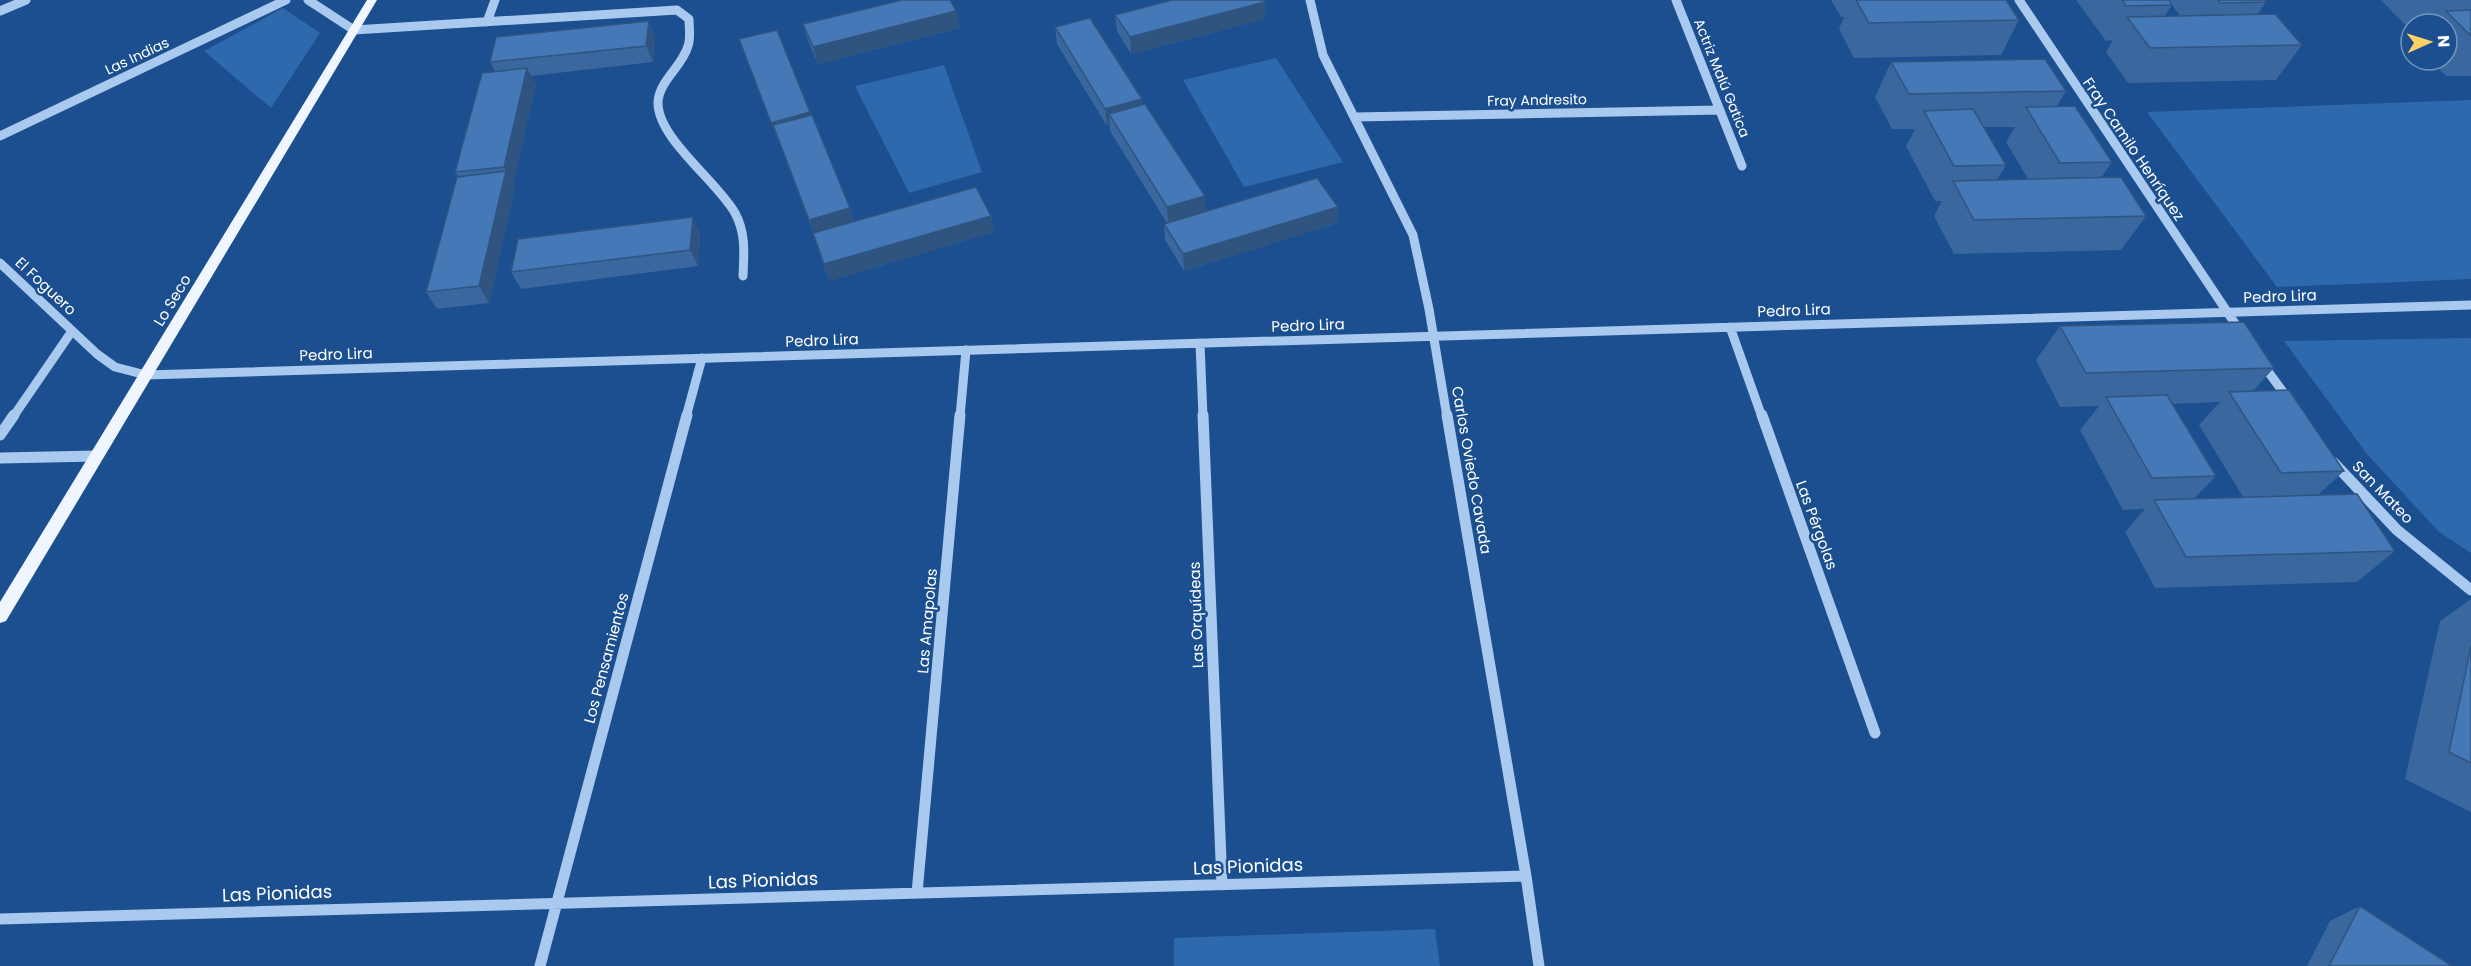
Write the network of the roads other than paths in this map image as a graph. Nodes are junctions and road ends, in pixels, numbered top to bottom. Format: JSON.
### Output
{"nodes":[{"id":1,"x":26,"y":0,"type":"edge"},
{"id":2,"x":286,"y":0,"type":"edge"},
{"id":3,"x":308,"y":0,"type":"edge"},
{"id":4,"x":372,"y":0,"type":"edge"},
{"id":5,"x":495,"y":0,"type":"edge"},
{"id":6,"x":636,"y":0,"type":"edge"},
{"id":7,"x":1310,"y":0,"type":"edge"},
{"id":8,"x":1676,"y":0,"type":"edge"},
{"id":9,"x":2019,"y":0,"type":"edge"},
{"id":10,"x":0,"y":11,"type":"edge"},
{"id":11,"x":633,"y":11,"type":"junction"},
{"id":12,"x":488,"y":22,"type":"junction"},
{"id":13,"x":354,"y":30,"type":"junction"},
{"id":14,"x":1720,"y":110,"type":"junction"},
{"id":15,"x":1355,"y":117,"type":"junction"},
{"id":16,"x":0,"y":136,"type":"edge"},
{"id":17,"x":1742,"y":165,"type":"dead end"},
{"id":18,"x":0,"y":263,"type":"edge"},
{"id":19,"x":743,"y":276,"type":"dead end"},
{"id":20,"x":2471,"y":305,"type":"edge"},
{"id":21,"x":2227,"y":312,"type":"junction"},
{"id":22,"x":1730,"y":327,"type":"junction"},
{"id":23,"x":72,"y":331,"type":"junction"},
{"id":24,"x":1433,"y":336,"type":"junction"},
{"id":25,"x":2247,"y":341,"type":"edge"},
{"id":26,"x":1200,"y":343,"type":"junction"},
{"id":27,"x":966,"y":350,"type":"junction"},
{"id":28,"x":2254,"y":351,"type":"edge"},
{"id":29,"x":702,"y":358,"type":"junction"},
{"id":30,"x":146,"y":375,"type":"junction"},
{"id":31,"x":2295,"y":410,"type":"edge"},
{"id":32,"x":0,"y":435,"type":"edge"},
{"id":33,"x":2323,"y":449,"type":"edge"},
{"id":34,"x":97,"y":456,"type":"junction"},
{"id":35,"x":0,"y":458,"type":"edge"},
{"id":36,"x":2471,"y":590,"type":"edge"},
{"id":37,"x":0,"y":616,"type":"edge"},
{"id":38,"x":1875,"y":733,"type":"dead end"},
{"id":39,"x":1526,"y":876,"type":"junction"},
{"id":40,"x":1222,"y":885,"type":"junction"},
{"id":41,"x":917,"y":893,"type":"junction"},
{"id":42,"x":557,"y":903,"type":"junction"},
{"id":43,"x":0,"y":919,"type":"edge"},
{"id":44,"x":540,"y":966,"type":"edge"},
{"id":45,"x":1539,"y":966,"type":"edge"}],
"edges":[{"from":1,"to":10,"type":"street"},
{"from":2,"to":16,"type":"street","name":"Las Indias"},
{"from":3,"to":13,"type":"street"},
{"from":4,"to":13,"type":"main road","name":"Lo Seco"},
{"from":5,"to":12,"type":"street"},
{"from":6,"to":11,"type":"street"},
{"from":7,"to":15,"type":"street","name":"Carlos Oviedo Cavada"},
{"from":8,"to":14,"type":"street","name":"Actriz Malú Gatica"},
{"from":9,"to":21,"type":"street","name":"Fray Camilo Henríquez"},
{"from":11,"to":12,"type":"street"},
{"from":11,"to":19,"type":"street"},
{"from":12,"to":13,"type":"street"},
{"from":13,"to":30,"type":"main road","name":"Lo Seco"},
{"from":14,"to":15,"type":"street","name":"Fray Andresito"},
{"from":14,"to":17,"type":"street","name":"Actriz Malú Gatica"},
{"from":15,"to":24,"type":"street","name":"Carlos Oviedo Cavada"},
{"from":18,"to":23,"type":"street","name":"El Foguero"},
{"from":20,"to":21,"type":"street","name":"Pedro Lira"},
{"from":21,"to":22,"type":"street","name":"Pedro Lira"},
{"from":21,"to":25,"type":"street"},
{"from":22,"to":24,"type":"street","name":"Pedro Lira"},
{"from":22,"to":38,"type":"street","name":"Las Pérgolas"},
{"from":23,"to":30,"type":"street","name":"El Foguero"},
{"from":23,"to":32,"type":"street","name":"El Foguero"},
{"from":24,"to":26,"type":"street","name":"Pedro Lira"},
{"from":24,"to":39,"type":"street","name":"Carlos Oviedo Cavada"},
{"from":26,"to":27,"type":"street","name":"Pedro Lira"},
{"from":26,"to":40,"type":"street","name":"Las Orquídeas"},
{"from":27,"to":29,"type":"street","name":"Pedro Lira"},
{"from":27,"to":41,"type":"street","name":"Las Amapolas"},
{"from":28,"to":31,"type":"street"},
{"from":29,"to":30,"type":"street","name":"Pedro Lira"},
{"from":29,"to":42,"type":"street","name":"Los Pensamientos"},
{"from":30,"to":34,"type":"main road","name":"Lo Seco"},
{"from":33,"to":36,"type":"street","name":"San Mateo"},
{"from":34,"to":35,"type":"street"},
{"from":34,"to":37,"type":"main road","name":"Lo Seco"},
{"from":39,"to":40,"type":"street","name":"Las Pionidas"},
{"from":39,"to":45,"type":"street","name":"Carlos Oviedo Cavada"},
{"from":40,"to":41,"type":"street","name":"Las Pionidas"},
{"from":41,"to":42,"type":"street","name":"Las Pionidas"},
{"from":42,"to":43,"type":"street","name":"Las Pionidas"},
{"from":42,"to":44,"type":"street","name":"Los Pensamientos"}]}
